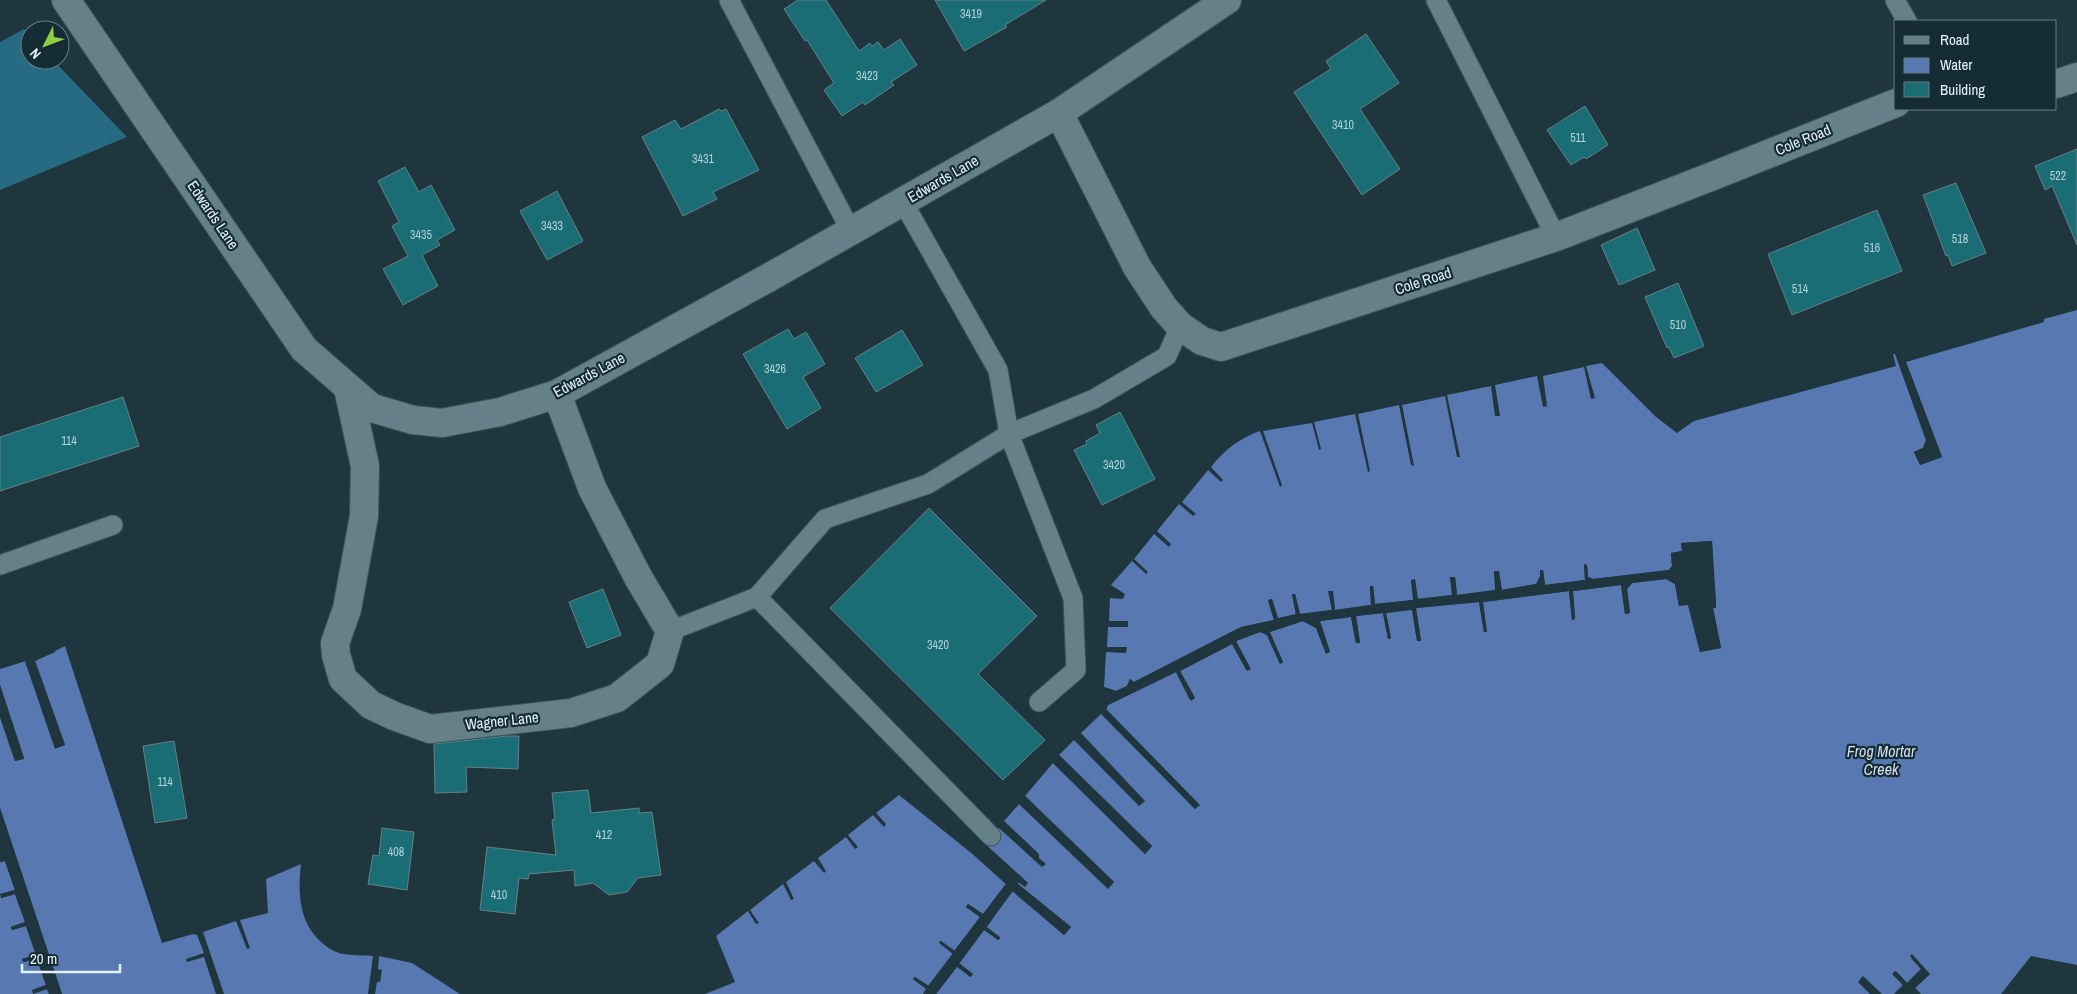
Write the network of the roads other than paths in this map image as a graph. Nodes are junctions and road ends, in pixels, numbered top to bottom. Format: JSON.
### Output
{"nodes":[{"id":1,"x":729,"y":0,"type":"edge"},
{"id":2,"x":1227,"y":0,"type":"edge"},
{"id":3,"x":1436,"y":0,"type":"edge"},
{"id":4,"x":1895,"y":0,"type":"edge"},
{"id":5,"x":70,"y":1,"type":"edge"},
{"id":6,"x":1906,"y":20,"type":"edge"},
{"id":7,"x":2077,"y":78,"type":"edge"},
{"id":8,"x":2057,"y":84,"type":"edge"},
{"id":9,"x":1894,"y":103,"type":"edge"},
{"id":10,"x":1059,"y":113,"type":"junction"},
{"id":11,"x":903,"y":202,"type":"junction"},
{"id":12,"x":851,"y":231,"type":"junction"},
{"id":13,"x":1556,"y":237,"type":"junction"},
{"id":14,"x":1180,"y":326,"type":"junction"},
{"id":15,"x":348,"y":388,"type":"junction"},
{"id":16,"x":557,"y":394,"type":"junction"},
{"id":17,"x":1009,"y":434,"type":"junction"},
{"id":18,"x":113,"y":525,"type":"dead end"},
{"id":19,"x":0,"y":565,"type":"edge"},
{"id":20,"x":757,"y":597,"type":"junction"},
{"id":21,"x":670,"y":631,"type":"junction"},
{"id":22,"x":1039,"y":702,"type":"dead end"},
{"id":23,"x":991,"y":836,"type":"dead end"}],
"edges":[{"from":1,"to":12,"type":"lane"},
{"from":2,"to":10,"type":"street","name":"Edwards Lane"},
{"from":3,"to":13,"type":"lane"},
{"from":4,"to":6,"type":"lane"},
{"from":5,"to":15,"type":"street","name":"Edwards Lane"},
{"from":7,"to":8,"type":"street"},
{"from":9,"to":13,"type":"street","name":"Cole Road"},
{"from":10,"to":11,"type":"street","name":"Edwards Lane"},
{"from":10,"to":14,"type":"street","name":"Cole Road"},
{"from":11,"to":12,"type":"street","name":"Edwards Lane"},
{"from":11,"to":17,"type":"lane"},
{"from":12,"to":16,"type":"street","name":"Edwards Lane"},
{"from":13,"to":14,"type":"street","name":"Cole Road"},
{"from":14,"to":17,"type":"lane"},
{"from":15,"to":16,"type":"street","name":"Edwards Lane"},
{"from":15,"to":21,"type":"street","name":"Wagner Lane"},
{"from":16,"to":21,"type":"street"},
{"from":17,"to":20,"type":"lane"},
{"from":17,"to":22,"type":"lane"},
{"from":18,"to":19,"type":"lane"},
{"from":20,"to":21,"type":"lane"},
{"from":20,"to":23,"type":"lane"}]}
